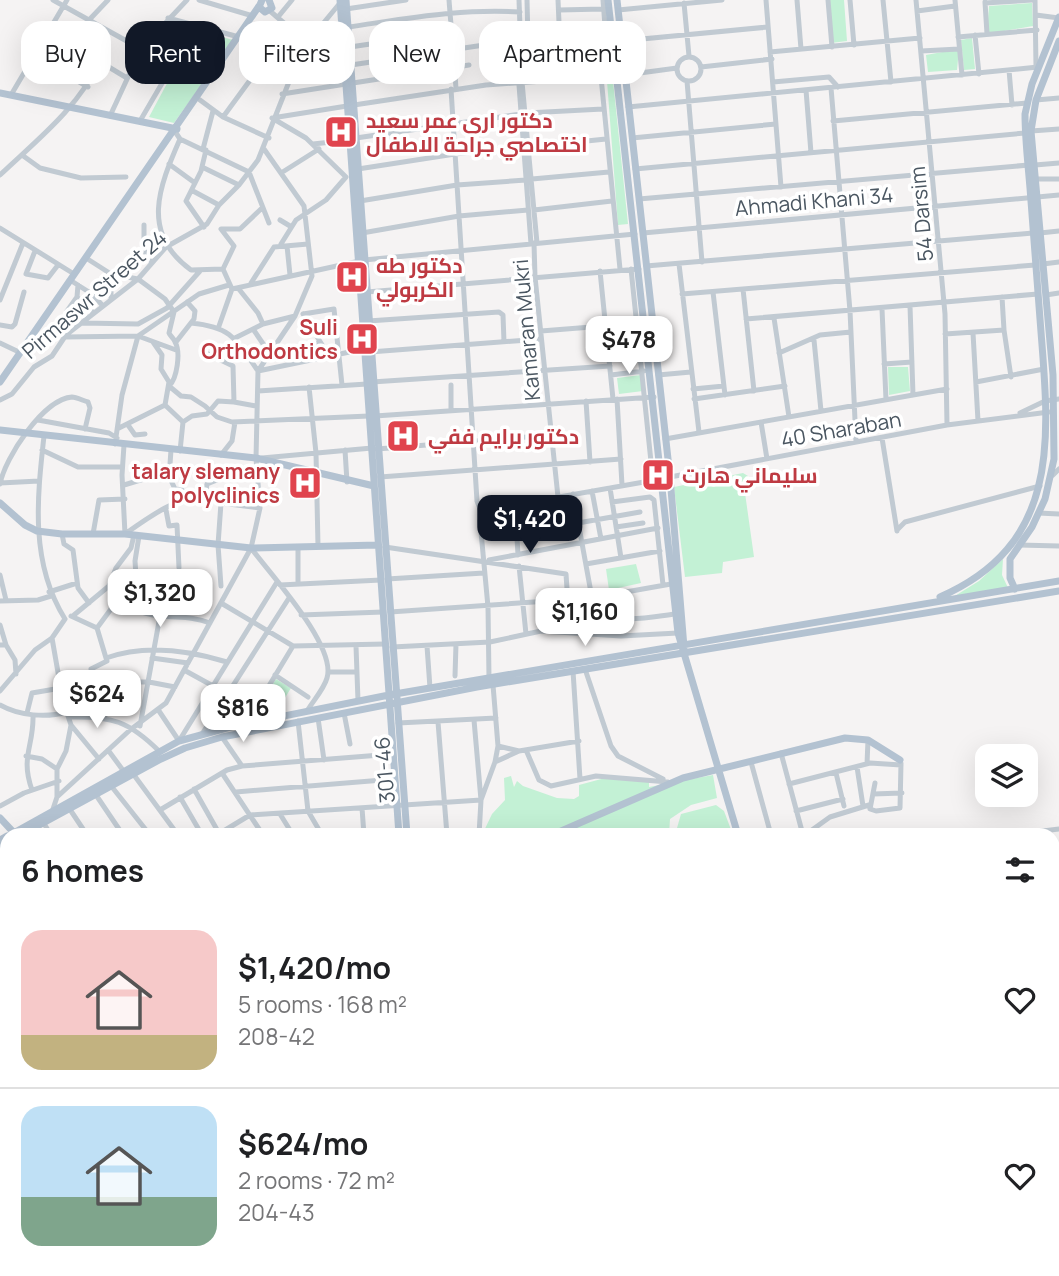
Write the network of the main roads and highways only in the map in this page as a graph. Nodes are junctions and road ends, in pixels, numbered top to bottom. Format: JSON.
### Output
{"nodes":[{"id":1,"x":608,"y":0,"type":"edge"},
{"id":2,"x":617,"y":0,"type":"edge"},
{"id":3,"x":265,"y":3,"type":"edge"},
{"id":4,"x":343,"y":3,"type":"edge"},
{"id":5,"x":1059,"y":18,"type":"edge"},
{"id":6,"x":614,"y":21,"type":"edge"},
{"id":7,"x":616,"y":21,"type":"edge"},
{"id":8,"x":1059,"y":41,"type":"edge"},
{"id":9,"x":616,"y":84,"type":"edge"},
{"id":10,"x":626,"y":84,"type":"edge"},
{"id":11,"x":1036,"y":85,"type":"junction"},
{"id":12,"x":0,"y":93,"type":"edge"},
{"id":13,"x":151,"y":123,"type":"junction"},
{"id":14,"x":174,"y":130,"type":"junction"},
{"id":15,"x":1028,"y":132,"type":"junction"},
{"id":16,"x":353,"y":139,"type":"junction"},
{"id":17,"x":632,"y":140,"type":"junction"},
{"id":18,"x":624,"y":142,"type":"junction"},
{"id":19,"x":164,"y":144,"type":"junction"},
{"id":20,"x":630,"y":160,"type":"junction"},
{"id":21,"x":1032,"y":165,"type":"junction"},
{"id":22,"x":1034,"y":198,"type":"junction"},
{"id":23,"x":639,"y":233,"type":"junction"},
{"id":24,"x":361,"y":260,"type":"junction"},
{"id":25,"x":1042,"y":295,"type":"junction"},
{"id":26,"x":367,"y":351,"type":"junction"},
{"id":27,"x":654,"y":373,"type":"junction"},
{"id":28,"x":1056,"y":374,"type":"edge"},
{"id":29,"x":0,"y":382,"type":"edge"},
{"id":30,"x":1052,"y":400,"type":"edge"},
{"id":31,"x":1049,"y":412,"type":"junction"},
{"id":32,"x":0,"y":430,"type":"edge"},
{"id":33,"x":374,"y":449,"type":"junction"},
{"id":34,"x":1056,"y":461,"type":"edge"},
{"id":35,"x":1056,"y":472,"type":"edge"},
{"id":36,"x":661,"y":479,"type":"junction"},
{"id":37,"x":374,"y":486,"type":"junction"},
{"id":38,"x":0,"y":503,"type":"edge"},
{"id":39,"x":1029,"y":524,"type":"junction"},
{"id":40,"x":382,"y":546,"type":"junction"},
{"id":41,"x":677,"y":546,"type":"junction"},
{"id":42,"x":664,"y":549,"type":"junction"},
{"id":43,"x":1059,"y":581,"type":"edge"},
{"id":44,"x":1015,"y":589,"type":"junction"},
{"id":45,"x":1059,"y":590,"type":"edge"},
{"id":46,"x":928,"y":602,"type":"junction"},
{"id":47,"x":850,"y":615,"type":"junction"},
{"id":48,"x":832,"y":618,"type":"junction"},
{"id":49,"x":852,"y":626,"type":"junction"},
{"id":50,"x":834,"y":629,"type":"junction"},
{"id":51,"x":683,"y":650,"type":"junction"},
{"id":52,"x":491,"y":681,"type":"junction"},
{"id":53,"x":392,"y":694,"type":"junction"},
{"id":54,"x":393,"y":704,"type":"junction"},
{"id":55,"x":901,"y":762,"type":"road end"},
{"id":56,"x":718,"y":769,"type":"junction"},
{"id":57,"x":128,"y":773,"type":"junction"},
{"id":58,"x":401,"y":805,"type":"junction"},
{"id":59,"x":24,"y":828,"type":"edge"},
{"id":60,"x":30,"y":828,"type":"edge"},
{"id":61,"x":399,"y":828,"type":"edge"},
{"id":62,"x":406,"y":828,"type":"edge"},
{"id":63,"x":567,"y":828,"type":"edge"},
{"id":64,"x":736,"y":828,"type":"edge"}],
"edges":[{"from":1,"to":6,"type":"main road"},
{"from":2,"to":7,"type":"main road"},
{"from":3,"to":14,"type":"main road"},
{"from":3,"to":14,"type":"main road"},
{"from":4,"to":16,"type":"main road"},
{"from":5,"to":11,"type":"main road"},
{"from":8,"to":11,"type":"main road"},
{"from":9,"to":18,"type":"main road"},
{"from":10,"to":17,"type":"main road"},
{"from":11,"to":15,"type":"main road"},
{"from":11,"to":15,"type":"main road"},
{"from":12,"to":13,"type":"main road"},
{"from":13,"to":14,"type":"main road"},
{"from":13,"to":19,"type":"main road"},
{"from":14,"to":19,"type":"main road"},
{"from":15,"to":21,"type":"main road"},
{"from":16,"to":24,"type":"main road"},
{"from":16,"to":24,"type":"main road"},
{"from":17,"to":18,"type":"main road"},
{"from":17,"to":20,"type":"main road"},
{"from":18,"to":20,"type":"main road"},
{"from":19,"to":29,"type":"main road"},
{"from":20,"to":23,"type":"main road"},
{"from":20,"to":23,"type":"main road"},
{"from":21,"to":22,"type":"main road"},
{"from":21,"to":22,"type":"main road"},
{"from":22,"to":25,"type":"main road"},
{"from":23,"to":27,"type":"main road"},
{"from":24,"to":26,"type":"main road"},
{"from":24,"to":26,"type":"main road"},
{"from":25,"to":28,"type":"main road"},
{"from":25,"to":30,"type":"main road"},
{"from":26,"to":33,"type":"main road"},
{"from":27,"to":36,"type":"main road"},
{"from":27,"to":36,"type":"main road"},
{"from":28,"to":30,"type":"main road"},
{"from":30,"to":31,"type":"main road"},
{"from":31,"to":34,"type":"main road"},
{"from":31,"to":39,"type":"main road"},
{"from":32,"to":37,"type":"main road"},
{"from":33,"to":37,"type":"main road"},
{"from":33,"to":40,"type":"main road"},
{"from":34,"to":35,"type":"main road"},
{"from":35,"to":39,"type":"main road"},
{"from":36,"to":41,"type":"main road"},
{"from":36,"to":42,"type":"main road"},
{"from":37,"to":40,"type":"main road"},
{"from":38,"to":40,"type":"main road"},
{"from":39,"to":44,"type":"main road"},
{"from":39,"to":46,"type":"main road"},
{"from":40,"to":53,"type":"main road"},
{"from":41,"to":42,"type":"main road"},
{"from":41,"to":51,"type":"main road"},
{"from":42,"to":51,"type":"main road"},
{"from":43,"to":44,"type":"main road"},
{"from":44,"to":46,"type":"main road"},
{"from":45,"to":49,"type":"main road"},
{"from":46,"to":47,"type":"main road"},
{"from":47,"to":48,"type":"main road"},
{"from":47,"to":49,"type":"main road"},
{"from":48,"to":50,"type":"main road"},
{"from":48,"to":51,"type":"main road"},
{"from":49,"to":50,"type":"main road"},
{"from":50,"to":51,"type":"main road"},
{"from":51,"to":52,"type":"main road"},
{"from":51,"to":52,"type":"main road"},
{"from":51,"to":56,"type":"main road"},
{"from":52,"to":53,"type":"main road"},
{"from":52,"to":54,"type":"main road"},
{"from":53,"to":54,"type":"main road"},
{"from":53,"to":57,"type":"main road"},
{"from":54,"to":57,"type":"main road"},
{"from":54,"to":58,"type":"main road","name":"301-46"},
{"from":54,"to":58,"type":"main road","name":"301-46"},
{"from":55,"to":56,"type":"main road"},
{"from":56,"to":63,"type":"main road"},
{"from":56,"to":64,"type":"main road"},
{"from":57,"to":59,"type":"main road"},
{"from":57,"to":60,"type":"main road"},
{"from":58,"to":61,"type":"main road","name":"301-46"},
{"from":58,"to":62,"type":"main road","name":"301-46"}]}
